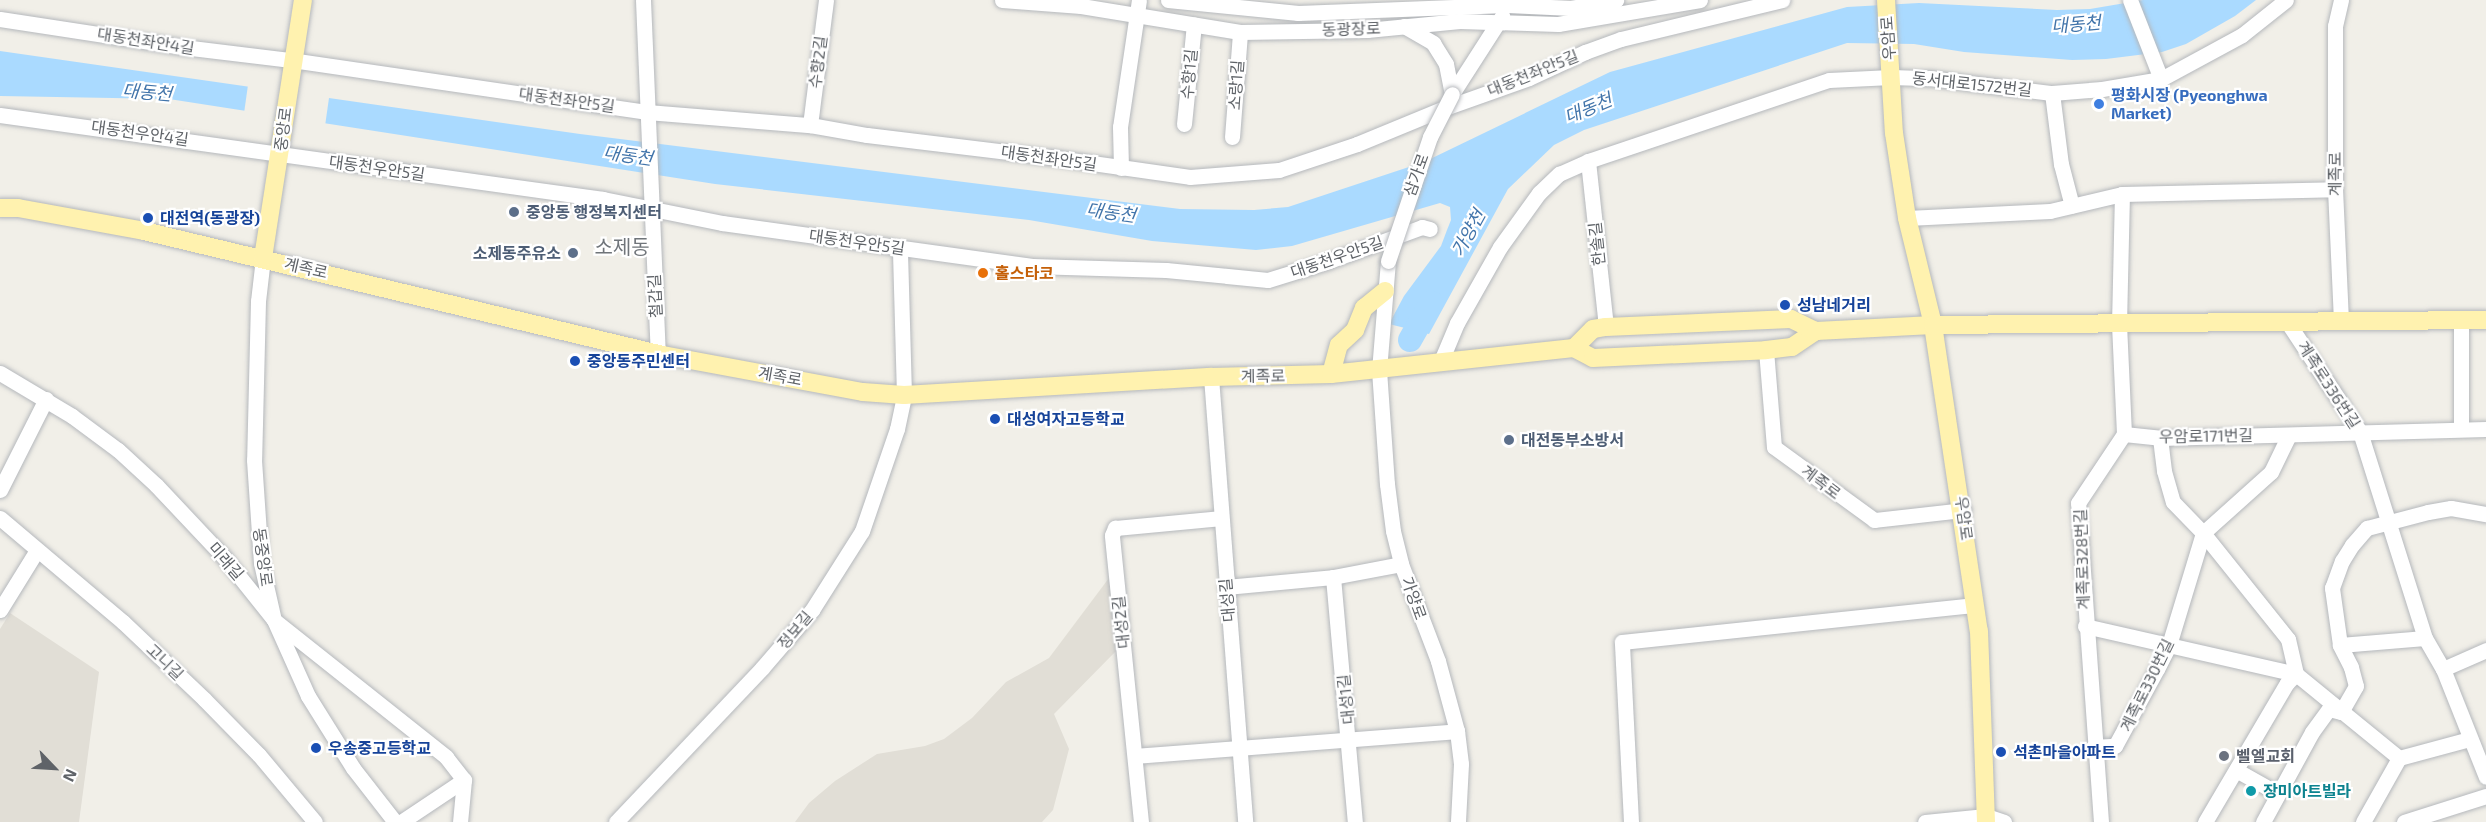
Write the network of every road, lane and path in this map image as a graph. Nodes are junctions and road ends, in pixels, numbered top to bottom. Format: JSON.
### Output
{"nodes":[{"id":1,"x":303,"y":0,"type":"edge"},
{"id":2,"x":643,"y":0,"type":"edge"},
{"id":3,"x":826,"y":0,"type":"edge"},
{"id":4,"x":1002,"y":0,"type":"edge"},
{"id":5,"x":1168,"y":0,"type":"edge"},
{"id":6,"x":1283,"y":0,"type":"edge"},
{"id":7,"x":1700,"y":0,"type":"edge"},
{"id":8,"x":1782,"y":0,"type":"edge"},
{"id":9,"x":1886,"y":0,"type":"edge"},
{"id":10,"x":2130,"y":0,"type":"edge"},
{"id":11,"x":2286,"y":0,"type":"edge"},
{"id":12,"x":2341,"y":0,"type":"edge"},
{"id":13,"x":1605,"y":1,"type":"edge"},
{"id":14,"x":1509,"y":3,"type":"edge"},
{"id":15,"x":1137,"y":7,"type":"edge"},
{"id":16,"x":1263,"y":10,"type":"junction"},
{"id":17,"x":0,"y":19,"type":"edge"},
{"id":18,"x":1498,"y":21,"type":"junction"},
{"id":19,"x":1194,"y":24,"type":"junction"},
{"id":20,"x":1404,"y":27,"type":"junction"},
{"id":21,"x":1240,"y":32,"type":"junction"},
{"id":22,"x":291,"y":64,"type":"junction"},
{"id":23,"x":1891,"y":77,"type":"junction"},
{"id":24,"x":2161,"y":79,"type":"junction"},
{"id":25,"x":2052,"y":93,"type":"junction"},
{"id":26,"x":1452,"y":94,"type":"junction"},
{"id":27,"x":0,"y":115,"type":"edge"},
{"id":28,"x":647,"y":116,"type":"junction"},
{"id":29,"x":1184,"y":124,"type":"dead end"},
{"id":30,"x":810,"y":125,"type":"junction"},
{"id":31,"x":1232,"y":137,"type":"dead end"},
{"id":32,"x":281,"y":152,"type":"junction"},
{"id":33,"x":1588,"y":161,"type":"junction"},
{"id":34,"x":1121,"y":168,"type":"junction"},
{"id":35,"x":2335,"y":189,"type":"junction"},
{"id":36,"x":2122,"y":194,"type":"junction"},
{"id":37,"x":651,"y":205,"type":"junction"},
{"id":38,"x":2072,"y":206,"type":"junction"},
{"id":39,"x":0,"y":208,"type":"edge"},
{"id":40,"x":1907,"y":218,"type":"junction"},
{"id":41,"x":1430,"y":229,"type":"dead end"},
{"id":42,"x":900,"y":249,"type":"junction"},
{"id":43,"x":263,"y":258,"type":"junction"},
{"id":44,"x":1385,"y":291,"type":"junction"},
{"id":45,"x":2286,"y":320,"type":"junction"},
{"id":46,"x":2461,"y":320,"type":"junction"},
{"id":47,"x":2486,"y":320,"type":"edge"},
{"id":48,"x":2341,"y":321,"type":"junction"},
{"id":49,"x":1933,"y":325,"type":"junction"},
{"id":50,"x":2119,"y":325,"type":"junction"},
{"id":51,"x":1605,"y":327,"type":"junction"},
{"id":52,"x":1816,"y":331,"type":"junction"},
{"id":53,"x":1574,"y":348,"type":"junction"},
{"id":54,"x":1766,"y":350,"type":"junction"},
{"id":55,"x":658,"y":354,"type":"junction"},
{"id":56,"x":1441,"y":361,"type":"junction"},
{"id":57,"x":1379,"y":370,"type":"junction"},
{"id":58,"x":0,"y":373,"type":"edge"},
{"id":59,"x":1331,"y":374,"type":"junction"},
{"id":60,"x":1211,"y":377,"type":"junction"},
{"id":61,"x":904,"y":395,"type":"junction"},
{"id":62,"x":46,"y":399,"type":"junction"},
{"id":63,"x":2461,"y":429,"type":"junction"},
{"id":64,"x":2486,"y":429,"type":"edge"},
{"id":65,"x":2360,"y":432,"type":"junction"},
{"id":66,"x":2124,"y":434,"type":"junction"},
{"id":67,"x":2289,"y":435,"type":"junction"},
{"id":68,"x":2160,"y":438,"type":"junction"},
{"id":69,"x":0,"y":490,"type":"edge"},
{"id":70,"x":1963,"y":510,"type":"junction"},
{"id":71,"x":2486,"y":514,"type":"edge"},
{"id":72,"x":0,"y":518,"type":"edge"},
{"id":73,"x":1220,"y":518,"type":"junction"},
{"id":74,"x":2390,"y":521,"type":"junction"},
{"id":75,"x":2203,"y":533,"type":"junction"},
{"id":76,"x":37,"y":550,"type":"junction"},
{"id":77,"x":1401,"y":564,"type":"junction"},
{"id":78,"x":1333,"y":577,"type":"junction"},
{"id":79,"x":1226,"y":587,"type":"junction"},
{"id":80,"x":5,"y":594,"type":"edge"},
{"id":81,"x":1975,"y":605,"type":"junction"},
{"id":82,"x":0,"y":610,"type":"edge"},
{"id":83,"x":274,"y":620,"type":"junction"},
{"id":84,"x":2085,"y":626,"type":"junction"},
{"id":85,"x":2425,"y":638,"type":"junction"},
{"id":86,"x":2169,"y":645,"type":"junction"},
{"id":87,"x":2340,"y":645,"type":"junction"},
{"id":88,"x":2486,"y":650,"type":"edge"},
{"id":89,"x":2443,"y":669,"type":"junction"},
{"id":90,"x":2296,"y":674,"type":"junction"},
{"id":91,"x":2342,"y":712,"type":"junction"},
{"id":92,"x":1457,"y":731,"type":"junction"},
{"id":93,"x":1350,"y":738,"type":"junction"},
{"id":94,"x":2470,"y":740,"type":"junction"},
{"id":95,"x":1239,"y":747,"type":"junction"},
{"id":96,"x":2094,"y":747,"type":"junction"},
{"id":97,"x":1135,"y":756,"type":"junction"},
{"id":98,"x":2399,"y":758,"type":"junction"},
{"id":99,"x":2236,"y":770,"type":"junction"},
{"id":100,"x":2486,"y":777,"type":"edge"},
{"id":101,"x":464,"y":780,"type":"junction"},
{"id":102,"x":2277,"y":793,"type":"junction"},
{"id":103,"x":2486,"y":796,"type":"edge"},
{"id":104,"x":1986,"y":819,"type":"edge"},
{"id":105,"x":315,"y":822,"type":"edge"},
{"id":106,"x":395,"y":822,"type":"edge"},
{"id":107,"x":400,"y":822,"type":"edge"},
{"id":108,"x":460,"y":822,"type":"edge"},
{"id":109,"x":616,"y":822,"type":"edge"},
{"id":110,"x":1141,"y":822,"type":"edge"},
{"id":111,"x":1245,"y":822,"type":"edge"},
{"id":112,"x":1355,"y":822,"type":"edge"},
{"id":113,"x":1458,"y":822,"type":"edge"},
{"id":114,"x":1631,"y":822,"type":"edge"},
{"id":115,"x":1925,"y":822,"type":"edge"},
{"id":116,"x":2004,"y":822,"type":"edge"},
{"id":117,"x":2101,"y":822,"type":"edge"},
{"id":118,"x":2205,"y":822,"type":"edge"},
{"id":119,"x":2263,"y":822,"type":"edge"},
{"id":120,"x":2363,"y":822,"type":"edge"},
{"id":121,"x":2403,"y":822,"type":"edge"}],
"edges":[{"from":1,"to":22,"type":"main road","name":"중앙로"},
{"from":2,"to":28,"type":"street"},
{"from":3,"to":30,"type":"street","name":"수향2길"},
{"from":4,"to":15,"type":"street","name":"동광장로"},
{"from":5,"to":16,"type":"street","name":"동광장로"},
{"from":6,"to":16,"type":"street"},
{"from":7,"to":18,"type":"street","name":"동광장로"},
{"from":8,"to":34,"type":"street","name":"대동천좌안5길"},
{"from":9,"to":23,"type":"main road","name":"우암로"},
{"from":10,"to":24,"type":"street"},
{"from":11,"to":24,"type":"street","name":"동서대로1572번길"},
{"from":12,"to":35,"type":"street","name":"계족로"},
{"from":13,"to":14,"type":"street","name":"동광장로"},
{"from":14,"to":16,"type":"street","name":"동광장로"},
{"from":14,"to":18,"type":"street","name":"삼가로"},
{"from":15,"to":19,"type":"street","name":"동광장로"},
{"from":15,"to":34,"type":"street"},
{"from":17,"to":22,"type":"street","name":"대동천좌안4길"},
{"from":18,"to":20,"type":"street","name":"동광장로"},
{"from":18,"to":26,"type":"street","name":"삼가로"},
{"from":19,"to":21,"type":"street","name":"동광장로"},
{"from":19,"to":29,"type":"street","name":"수향1길"},
{"from":20,"to":21,"type":"street","name":"동광장로"},
{"from":20,"to":26,"type":"street"},
{"from":21,"to":31,"type":"street","name":"소랑1길"},
{"from":22,"to":28,"type":"street","name":"대동천좌안5길"},
{"from":22,"to":32,"type":"main road","name":"중앙로"},
{"from":23,"to":25,"type":"street","name":"동서대로1572번길"},
{"from":23,"to":33,"type":"street"},
{"from":23,"to":40,"type":"main road","name":"우암로"},
{"from":24,"to":25,"type":"street","name":"동서대로1572번길"},
{"from":25,"to":38,"type":"street","name":"동서대로1572번길"},
{"from":26,"to":44,"type":"street","name":"삼가로","bridge":true},
{"from":27,"to":32,"type":"street","name":"대동천우안4길"},
{"from":28,"to":30,"type":"street","name":"대동천좌안5길"},
{"from":28,"to":37,"type":"street","name":"철갑길"},
{"from":30,"to":34,"type":"street","name":"대동천좌안5길"},
{"from":32,"to":37,"type":"street","name":"대동천우안5길"},
{"from":32,"to":43,"type":"main road","name":"중앙로"},
{"from":33,"to":51,"type":"street","name":"한솔길"},
{"from":33,"to":56,"type":"street"},
{"from":35,"to":36,"type":"street"},
{"from":35,"to":48,"type":"street","name":"계족로"},
{"from":36,"to":38,"type":"street"},
{"from":36,"to":50,"type":"street"},
{"from":37,"to":42,"type":"street","name":"대동천우안5길"},
{"from":37,"to":55,"type":"street","name":"철갑길"},
{"from":38,"to":40,"type":"street"},
{"from":39,"to":43,"type":"main road","name":"계족로"},
{"from":40,"to":49,"type":"main road","name":"우암로"},
{"from":41,"to":42,"type":"street","name":"대동천우안5길"},
{"from":42,"to":61,"type":"street","name":"정보길"},
{"from":43,"to":55,"type":"main road","name":"계족로"},
{"from":43,"to":83,"type":"street","name":"동중앙로"},
{"from":44,"to":57,"type":"street","name":"삼가로"},
{"from":44,"to":59,"type":"main road"},
{"from":45,"to":48,"type":"main road","name":"계족로"},
{"from":45,"to":50,"type":"main road","name":"계족로"},
{"from":45,"to":65,"type":"street","name":"계족로336번길"},
{"from":46,"to":47,"type":"main road","name":"계족로"},
{"from":46,"to":48,"type":"main road","name":"계족로"},
{"from":46,"to":63,"type":"street"},
{"from":49,"to":50,"type":"main road","name":"계족로"},
{"from":49,"to":52,"type":"main road","name":"계족로"},
{"from":49,"to":70,"type":"main road","name":"우암로"},
{"from":50,"to":66,"type":"street"},
{"from":51,"to":52,"type":"main road","name":"계족로"},
{"from":51,"to":53,"type":"main road","name":"계족로"},
{"from":52,"to":54,"type":"main road","name":"계족로"},
{"from":53,"to":54,"type":"main road","name":"계족로"},
{"from":53,"to":56,"type":"main road","name":"계족로"},
{"from":54,"to":70,"type":"street","name":"계족로"},
{"from":55,"to":61,"type":"main road","name":"계족로"},
{"from":56,"to":57,"type":"main road","name":"계족로"},
{"from":57,"to":59,"type":"main road","name":"계족로"},
{"from":57,"to":77,"type":"street","name":"가양로"},
{"from":58,"to":62,"type":"street","name":"미래길"},
{"from":59,"to":60,"type":"main road","name":"계족로"},
{"from":60,"to":61,"type":"main road","name":"계족로"},
{"from":60,"to":73,"type":"street","name":"대성길"},
{"from":61,"to":109,"type":"street","name":"정보길"},
{"from":62,"to":69,"type":"street"},
{"from":62,"to":83,"type":"street","name":"미래길"},
{"from":63,"to":64,"type":"street","name":"우암로171번길"},
{"from":63,"to":65,"type":"street","name":"우암로171번길"},
{"from":65,"to":67,"type":"street","name":"우암로171번길"},
{"from":65,"to":74,"type":"street","name":"계족로336번길"},
{"from":66,"to":68,"type":"street","name":"우암로171번길"},
{"from":66,"to":84,"type":"street","name":"계족로328번길"},
{"from":67,"to":68,"type":"street","name":"우암로171번길"},
{"from":67,"to":75,"type":"street"},
{"from":68,"to":75,"type":"street"},
{"from":70,"to":81,"type":"main road","name":"우암로"},
{"from":71,"to":74,"type":"street"},
{"from":72,"to":76,"type":"street","name":"고니길"},
{"from":73,"to":79,"type":"street","name":"대성길"},
{"from":73,"to":97,"type":"street","name":"대성2길"},
{"from":74,"to":85,"type":"street","name":"계족로336번길"},
{"from":74,"to":87,"type":"street"},
{"from":75,"to":86,"type":"street","name":"계족로330번길"},
{"from":75,"to":90,"type":"street"},
{"from":76,"to":80,"type":"street"},
{"from":76,"to":105,"type":"street","name":"고니길"},
{"from":77,"to":78,"type":"street"},
{"from":77,"to":92,"type":"street","name":"가양로"},
{"from":78,"to":79,"type":"street"},
{"from":78,"to":93,"type":"street","name":"대성1길"},
{"from":79,"to":95,"type":"street","name":"대성길"},
{"from":80,"to":82,"type":"street"},
{"from":81,"to":104,"type":"main road","name":"우암로"},
{"from":81,"to":114,"type":"street"},
{"from":83,"to":101,"type":"street","name":"미래길"},
{"from":83,"to":106,"type":"street","name":"동중앙로"},
{"from":84,"to":86,"type":"street","name":"계족로328번길"},
{"from":84,"to":96,"type":"street","name":"계족로328번길"},
{"from":85,"to":87,"type":"street"},
{"from":85,"to":89,"type":"street","name":"계족로336번길"},
{"from":86,"to":90,"type":"street","name":"계족로328번길"},
{"from":86,"to":96,"type":"street","name":"계족로330번길"},
{"from":87,"to":91,"type":"street"},
{"from":88,"to":89,"type":"street"},
{"from":89,"to":94,"type":"street","name":"계족로336번길"},
{"from":90,"to":91,"type":"street"},
{"from":90,"to":99,"type":"street"},
{"from":91,"to":98,"type":"street"},
{"from":91,"to":102,"type":"street"},
{"from":92,"to":93,"type":"street"},
{"from":92,"to":113,"type":"street","name":"가양로"},
{"from":93,"to":95,"type":"street"},
{"from":93,"to":112,"type":"street","name":"대성1길"},
{"from":94,"to":98,"type":"street"},
{"from":94,"to":100,"type":"street","name":"계족로336번길"},
{"from":95,"to":97,"type":"street"},
{"from":95,"to":111,"type":"street","name":"대성길"},
{"from":96,"to":117,"type":"street","name":"계족로328번길"},
{"from":97,"to":110,"type":"street","name":"대성2길"},
{"from":98,"to":120,"type":"street"},
{"from":99,"to":102,"type":"street"},
{"from":99,"to":118,"type":"street"},
{"from":101,"to":107,"type":"street"},
{"from":101,"to":108,"type":"street"},
{"from":102,"to":119,"type":"street"},
{"from":103,"to":121,"type":"street"},
{"from":104,"to":115,"type":"street"},
{"from":104,"to":116,"type":"street"}]}
